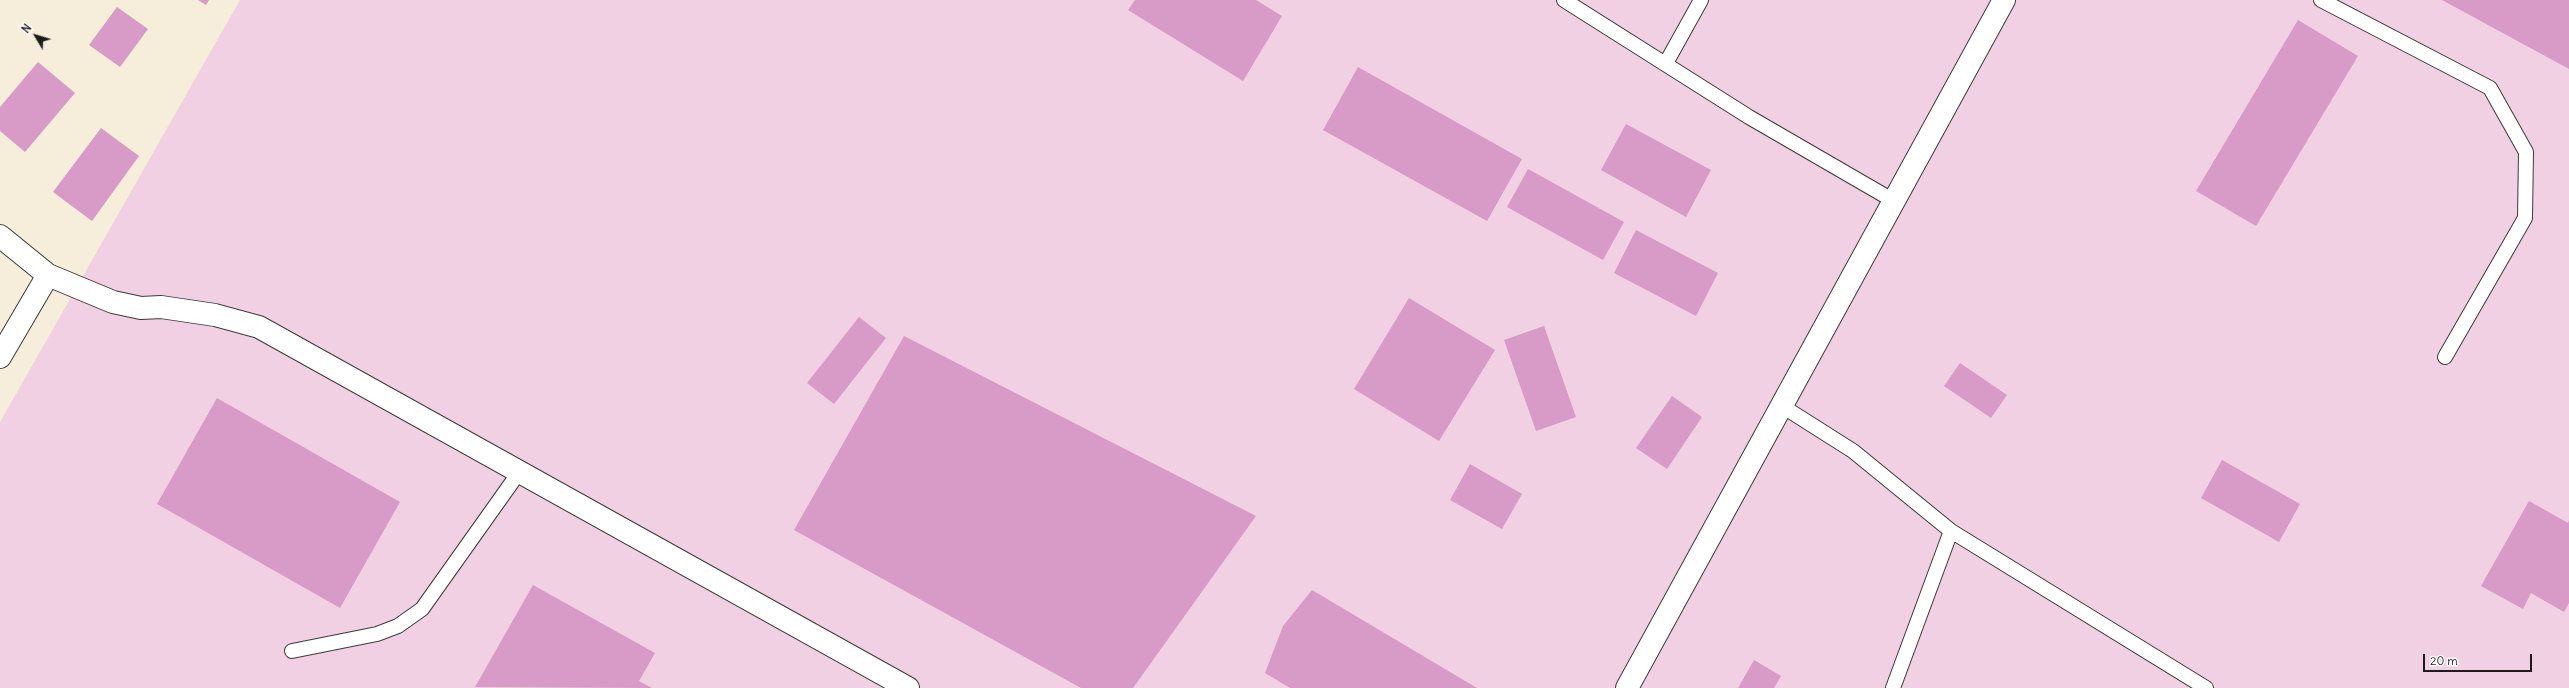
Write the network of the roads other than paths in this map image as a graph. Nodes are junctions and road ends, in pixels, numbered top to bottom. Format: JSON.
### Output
{"nodes":[{"id":1,"x":1564,"y":0,"type":"edge"},
{"id":2,"x":1701,"y":0,"type":"edge"},
{"id":3,"x":2004,"y":0,"type":"edge"},
{"id":4,"x":2321,"y":0,"type":"edge"},
{"id":5,"x":1666,"y":63,"type":"junction"},
{"id":6,"x":1894,"y":201,"type":"junction"},
{"id":7,"x":0,"y":236,"type":"edge"},
{"id":8,"x":48,"y":275,"type":"junction"},
{"id":9,"x":0,"y":357,"type":"edge"},
{"id":10,"x":2445,"y":357,"type":"dead end"},
{"id":11,"x":1782,"y":406,"type":"junction"},
{"id":12,"x":520,"y":471,"type":"junction"},
{"id":13,"x":1951,"y":531,"type":"junction"},
{"id":14,"x":292,"y":651,"type":"dead end"},
{"id":15,"x":908,"y":688,"type":"edge"},
{"id":16,"x":1627,"y":688,"type":"edge"},
{"id":17,"x":1893,"y":688,"type":"edge"},
{"id":18,"x":2206,"y":688,"type":"edge"}],
"edges":[{"from":1,"to":5,"type":"lane"},
{"from":2,"to":5,"type":"lane"},
{"from":3,"to":6,"type":"street"},
{"from":4,"to":10,"type":"lane"},
{"from":5,"to":6,"type":"lane"},
{"from":6,"to":11,"type":"street"},
{"from":7,"to":8,"type":"street"},
{"from":8,"to":9,"type":"street"},
{"from":8,"to":12,"type":"street"},
{"from":11,"to":13,"type":"lane"},
{"from":11,"to":16,"type":"street"},
{"from":12,"to":14,"type":"lane"},
{"from":12,"to":15,"type":"street"},
{"from":13,"to":17,"type":"lane"},
{"from":13,"to":18,"type":"lane"}]}
